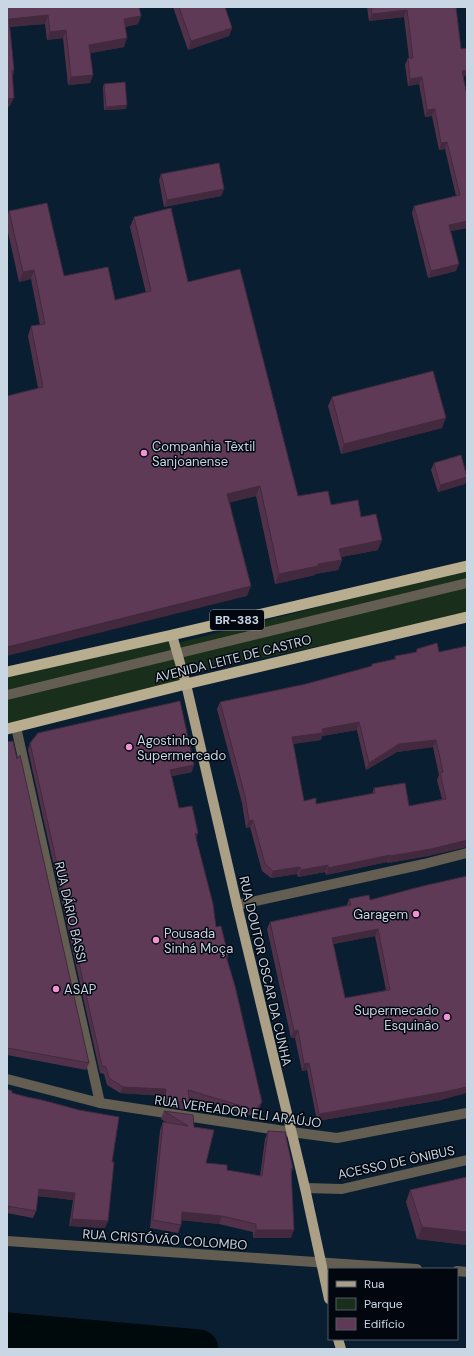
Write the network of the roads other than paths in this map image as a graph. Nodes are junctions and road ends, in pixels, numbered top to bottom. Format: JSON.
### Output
{"nodes":[{"id":1,"x":467,"y":566,"type":"edge"},
{"id":2,"x":467,"y":582,"type":"edge"},
{"id":3,"x":467,"y":617,"type":"edge"},
{"id":4,"x":172,"y":635,"type":"junction"},
{"id":5,"x":178,"y":654,"type":"junction"},
{"id":6,"x":7,"y":672,"type":"edge"},
{"id":7,"x":186,"y":684,"type":"junction"},
{"id":8,"x":7,"y":695,"type":"edge"},
{"id":9,"x":11,"y":728,"type":"edge"},
{"id":10,"x":467,"y":853,"type":"edge"},
{"id":11,"x":237,"y":906,"type":"junction"},
{"id":12,"x":7,"y":1079,"type":"edge"},
{"id":13,"x":100,"y":1103,"type":"junction"},
{"id":14,"x":467,"y":1113,"type":"edge"},
{"id":15,"x":291,"y":1132,"type":"junction"},
{"id":16,"x":467,"y":1160,"type":"edge"},
{"id":17,"x":305,"y":1188,"type":"junction"},
{"id":18,"x":7,"y":1241,"type":"edge"},
{"id":19,"x":322,"y":1264,"type":"junction"},
{"id":20,"x":398,"y":1268,"type":"edge"},
{"id":21,"x":328,"y":1296,"type":"edge"}],
"edges":[{"from":1,"to":4,"type":"highway","number":"BR-383"},
{"from":2,"to":5,"type":"street"},
{"from":3,"to":7,"type":"highway","name":"AVENIDA LEITE DE CASTRO"},
{"from":4,"to":5,"type":"main road","name":"RUA DOUTOR OSCAR DA CUNHA"},
{"from":4,"to":6,"type":"highway","number":"BR-383"},
{"from":5,"to":7,"type":"main road","name":"RUA DOUTOR OSCAR DA CUNHA"},
{"from":5,"to":8,"type":"street"},
{"from":7,"to":9,"type":"highway","name":"AVENIDA LEITE DE CASTRO"},
{"from":7,"to":11,"type":"main road","name":"RUA DOUTOR OSCAR DA CUNHA"},
{"from":9,"to":13,"type":"street","name":"RUA DÁRIO BASSI"},
{"from":10,"to":11,"type":"street"},
{"from":11,"to":15,"type":"main road","name":"RUA DOUTOR OSCAR DA CUNHA"},
{"from":12,"to":13,"type":"street","name":"RUA VEREADOR ELI ARAÚJO"},
{"from":13,"to":15,"type":"street","name":"RUA VEREADOR ELI ARAÚJO"},
{"from":14,"to":15,"type":"street","name":"RUA VEREADOR ELI ARAÚJO"},
{"from":15,"to":17,"type":"main road","name":"RUA DOUTOR OSCAR DA CUNHA"},
{"from":16,"to":17,"type":"street","name":"ACESSO DE ÔNIBUS"},
{"from":17,"to":19,"type":"main road","name":"RUA DOUTOR OSCAR DA CUNHA"},
{"from":18,"to":19,"type":"street","name":"RUA CRISTÓVÃO COLOMBO"},
{"from":19,"to":20,"type":"street","name":"RUA CRISTÓVÃO COLOMBO"},
{"from":19,"to":21,"type":"main road","name":"RUA DOUTOR OSCAR DA CUNHA"}]}
